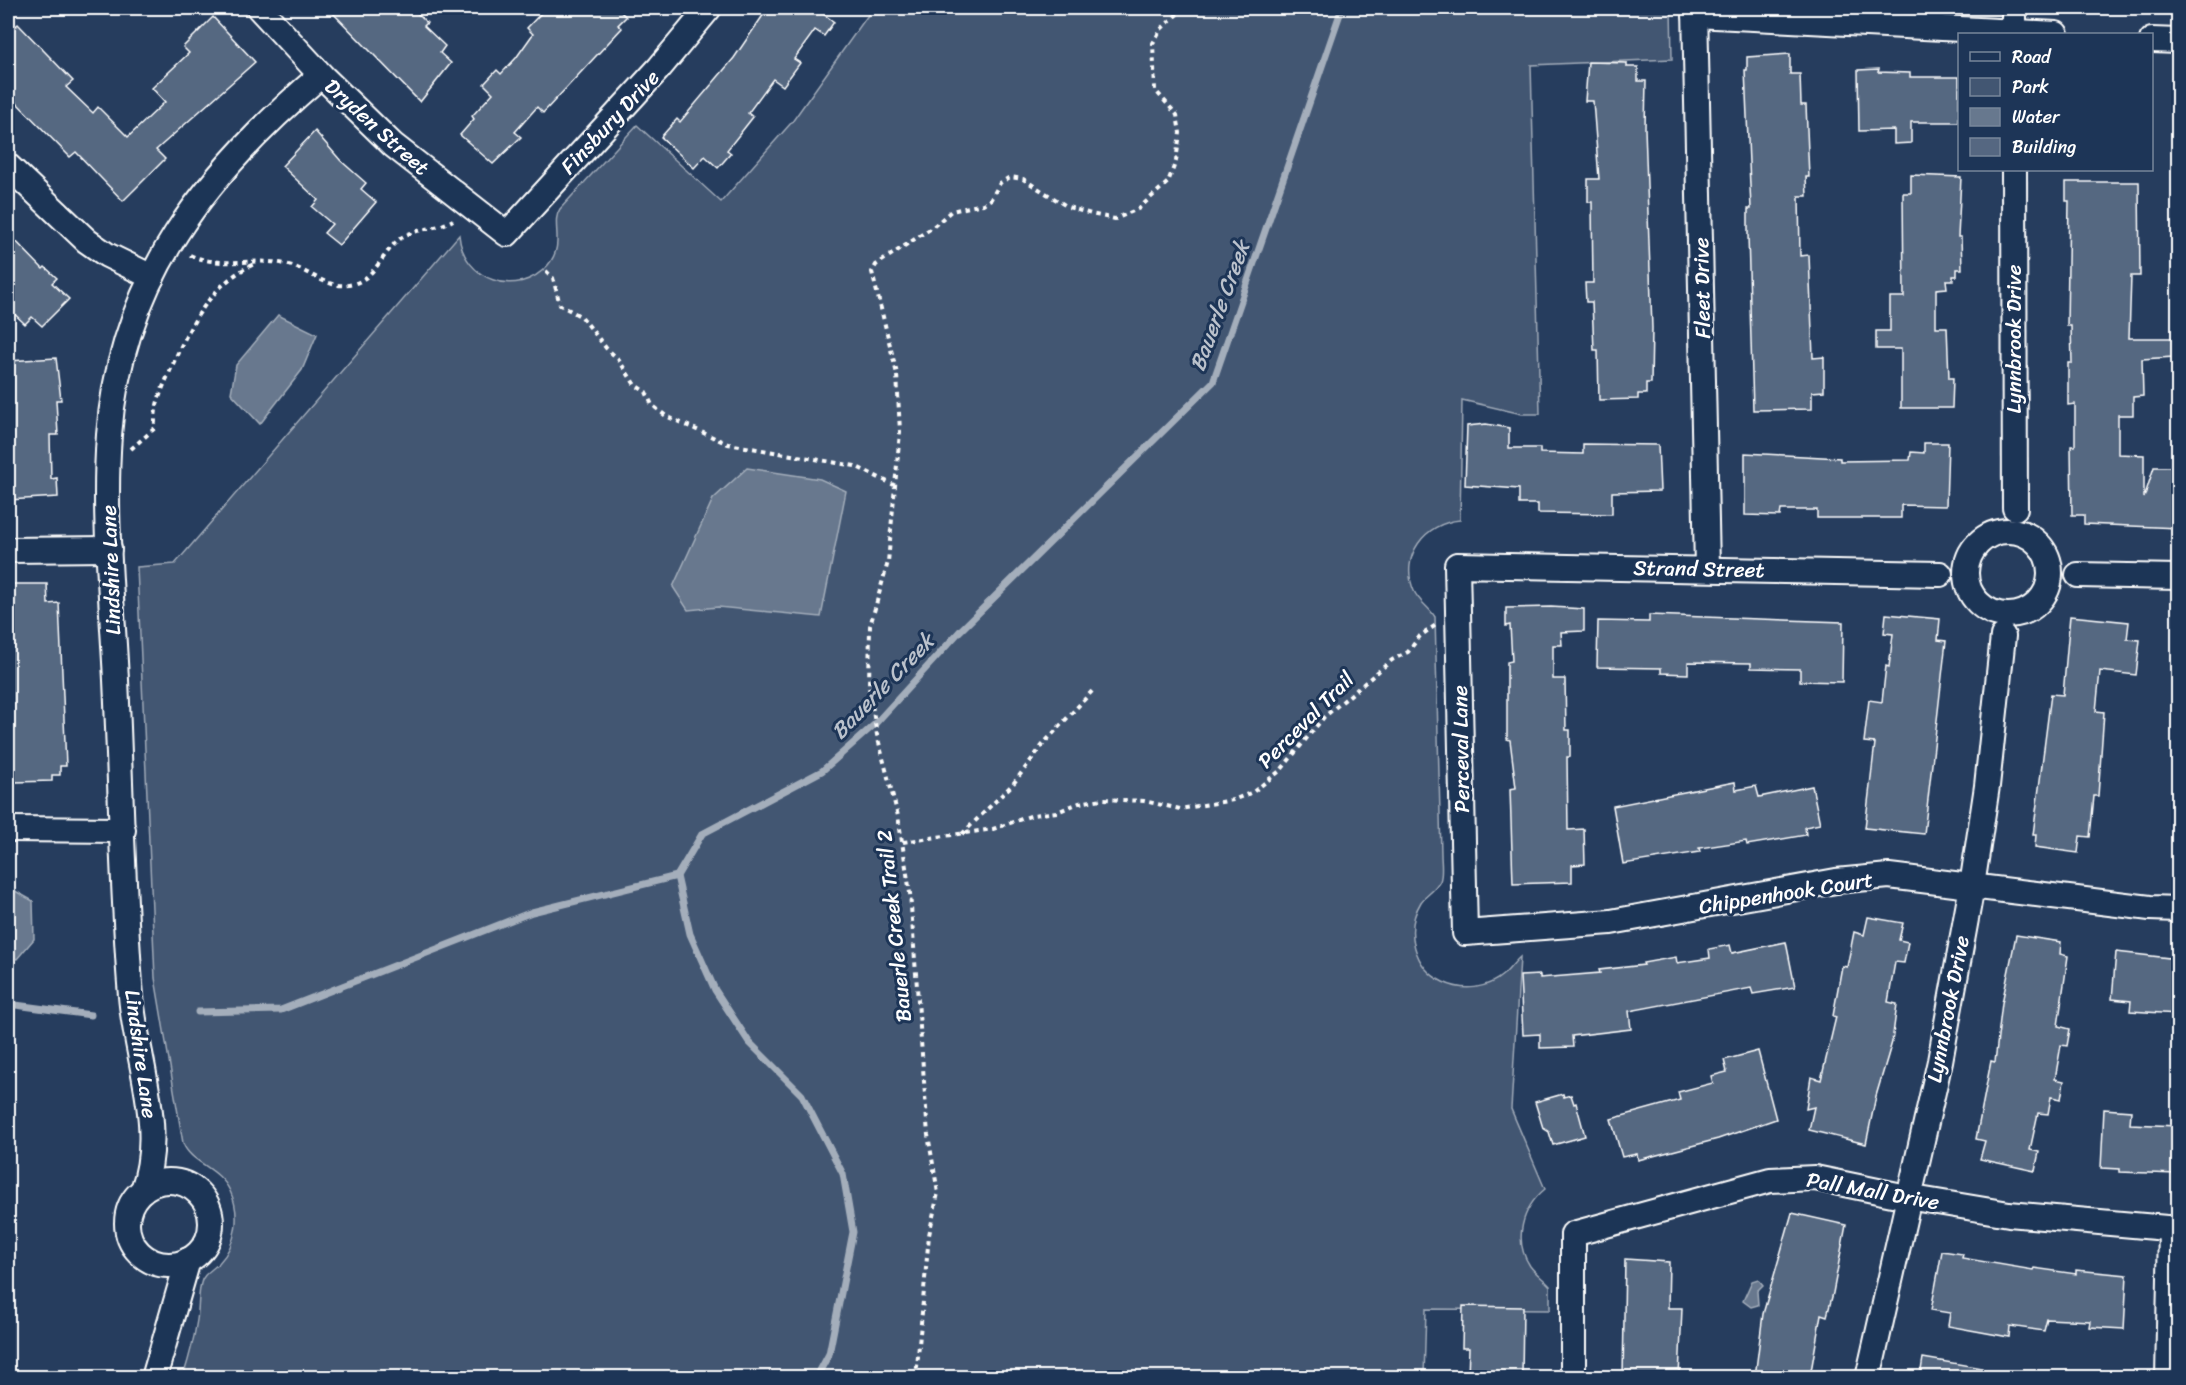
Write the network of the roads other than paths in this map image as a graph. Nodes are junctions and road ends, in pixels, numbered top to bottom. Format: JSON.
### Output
{"nodes":[{"id":1,"x":259,"y":8,"type":"edge"},
{"id":2,"x":709,"y":8,"type":"edge"},
{"id":3,"x":2014,"y":8,"type":"edge"},
{"id":4,"x":1695,"y":11,"type":"edge"},
{"id":5,"x":2014,"y":33,"type":"edge"},
{"id":6,"x":2153,"y":40,"type":"edge"},
{"id":7,"x":2178,"y":41,"type":"edge"},
{"id":8,"x":321,"y":75,"type":"junction"},
{"id":9,"x":8,"y":166,"type":"edge"},
{"id":10,"x":2014,"y":171,"type":"edge"},
{"id":11,"x":507,"y":234,"type":"joint"},
{"id":12,"x":152,"y":277,"type":"junction"},
{"id":13,"x":2015,"y":508,"type":"junction"},
{"id":14,"x":1996,"y":532,"type":"junction"},
{"id":15,"x":2028,"y":537,"type":"junction"},
{"id":16,"x":109,"y":549,"type":"junction"},
{"id":17,"x":8,"y":550,"type":"edge"},
{"id":18,"x":1968,"y":560,"type":"junction"},
{"id":19,"x":2048,"y":562,"type":"junction"},
{"id":20,"x":1457,"y":565,"type":"joint"},
{"id":21,"x":1707,"y":568,"type":"junction"},
{"id":22,"x":1940,"y":574,"type":"junction"},
{"id":23,"x":2078,"y":574,"type":"junction"},
{"id":24,"x":2178,"y":577,"type":"edge"},
{"id":25,"x":1967,"y":586,"type":"junction"},
{"id":26,"x":2048,"y":588,"type":"junction"},
{"id":27,"x":1992,"y":613,"type":"junction"},
{"id":28,"x":2018,"y":614,"type":"junction"},
{"id":29,"x":2002,"y":636,"type":"junction"},
{"id":30,"x":8,"y":829,"type":"edge"},
{"id":31,"x":123,"y":830,"type":"junction"},
{"id":32,"x":1971,"y":886,"type":"junction"},
{"id":33,"x":2178,"y":909,"type":"edge"},
{"id":34,"x":1465,"y":933,"type":"joint"},
{"id":35,"x":152,"y":1132,"type":"junction"},
{"id":36,"x":182,"y":1183,"type":"junction"},
{"id":37,"x":142,"y":1190,"type":"junction"},
{"id":38,"x":1907,"y":1197,"type":"junction"},
{"id":39,"x":2175,"y":1229,"type":"edge"},
{"id":40,"x":149,"y":1260,"type":"junction"},
{"id":41,"x":188,"y":1260,"type":"junction"},
{"id":42,"x":171,"y":1321,"type":"junction"},
{"id":43,"x":154,"y":1377,"type":"edge"},
{"id":44,"x":1573,"y":1377,"type":"edge"},
{"id":45,"x":1868,"y":1377,"type":"edge"},
{"id":46,"x":2168,"y":1377,"type":"edge"}],
"edges":[{"from":1,"to":8,"type":"street","name":"Dryden Street"},
{"from":2,"to":11,"type":"street","name":"Finsbury Drive"},
{"from":3,"to":5,"type":"street"},
{"from":4,"to":5,"type":"street"},
{"from":4,"to":21,"type":"street","name":"Fleet Drive"},
{"from":6,"to":7,"type":"street"},
{"from":8,"to":11,"type":"street","name":"Dryden Street"},
{"from":8,"to":12,"type":"street","name":"Lindshire Lane"},
{"from":9,"to":12,"type":"street"},
{"from":10,"to":13,"type":"street","name":"Lynnbrook Drive"},
{"from":12,"to":16,"type":"street","name":"Lindshire Lane"},
{"from":13,"to":14,"type":"street"},
{"from":13,"to":15,"type":"street","name":"Lynnbrook Drive"},
{"from":14,"to":15,"type":"street"},
{"from":14,"to":18,"type":"street"},
{"from":15,"to":19,"type":"street"},
{"from":16,"to":17,"type":"street"},
{"from":16,"to":31,"type":"street","name":"Lindshire Lane"},
{"from":18,"to":22,"type":"street","name":"Strand Street"},
{"from":18,"to":25,"type":"street"},
{"from":19,"to":23,"type":"street"},
{"from":19,"to":26,"type":"street"},
{"from":20,"to":21,"type":"street","name":"Strand Street"},
{"from":20,"to":34,"type":"street","name":"Perceval Lane"},
{"from":21,"to":22,"type":"street","name":"Strand Street"},
{"from":22,"to":25,"type":"street","name":"Strand Street"},
{"from":23,"to":24,"type":"street"},
{"from":23,"to":26,"type":"street"},
{"from":25,"to":27,"type":"street"},
{"from":26,"to":28,"type":"street"},
{"from":27,"to":28,"type":"street"},
{"from":27,"to":29,"type":"street","name":"Lynnbrook Drive"},
{"from":28,"to":29,"type":"street"},
{"from":29,"to":32,"type":"street","name":"Lynnbrook Drive"},
{"from":30,"to":31,"type":"street"},
{"from":31,"to":35,"type":"street","name":"Lindshire Lane"},
{"from":32,"to":33,"type":"street","name":"Chippenhook Court"},
{"from":32,"to":34,"type":"street","name":"Chippenhook Court"},
{"from":32,"to":38,"type":"street","name":"Lynnbrook Drive"},
{"from":35,"to":36,"type":"street","name":"Lindshire Lane"},
{"from":35,"to":37,"type":"street","name":"Lindshire Lane"},
{"from":36,"to":37,"type":"street"},
{"from":36,"to":41,"type":"street","name":"Lindshire Lane"},
{"from":37,"to":40,"type":"street","name":"Lindshire Lane"},
{"from":38,"to":39,"type":"street","name":"Pall Mall Drive"},
{"from":38,"to":44,"type":"street","name":"Pall Mall Drive"},
{"from":38,"to":45,"type":"street","name":"Lynnbrook Drive"},
{"from":39,"to":46,"type":"street"},
{"from":40,"to":41,"type":"street"},
{"from":40,"to":42,"type":"street","name":"Lindshire Lane"},
{"from":41,"to":42,"type":"street","name":"Lindshire Lane"},
{"from":42,"to":43,"type":"street","name":"Lindshire Lane"}]}
